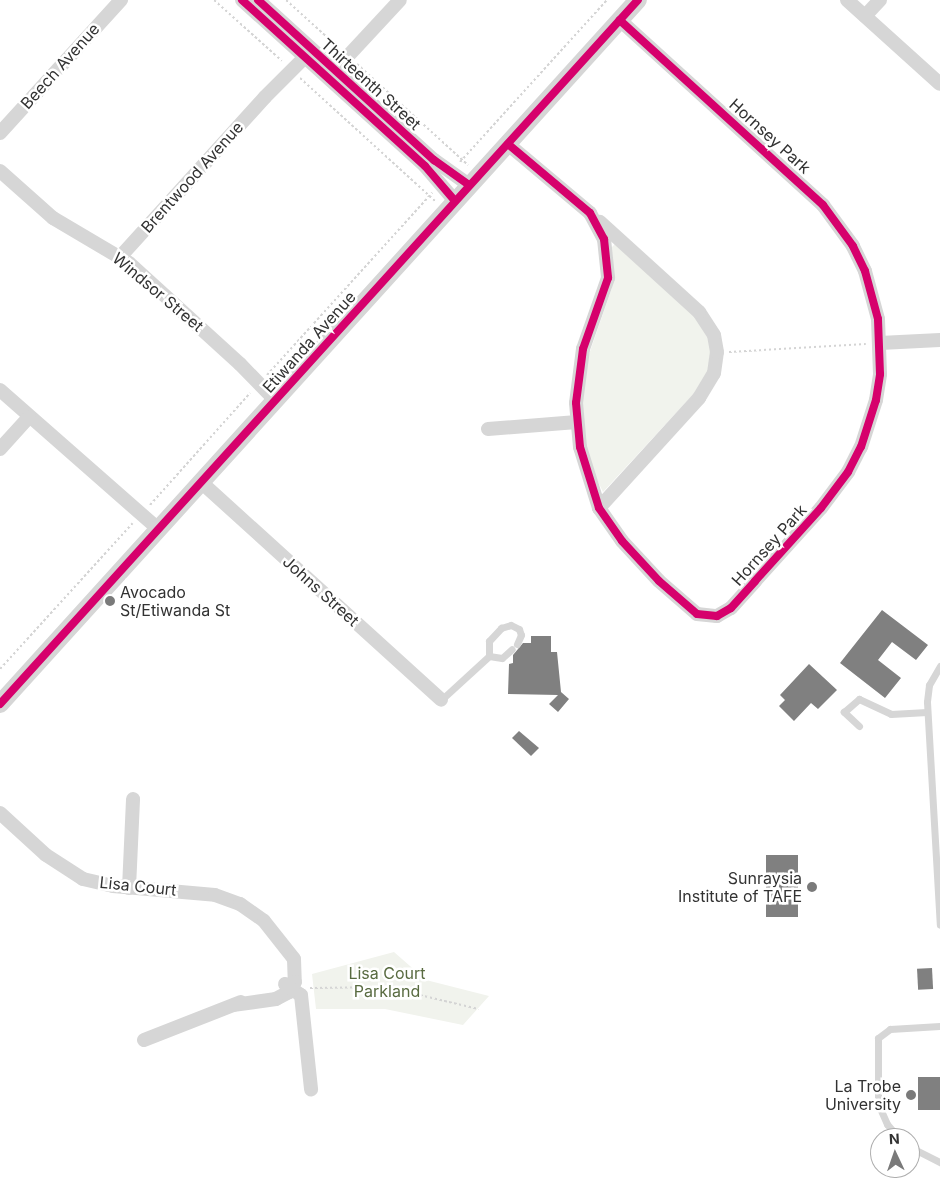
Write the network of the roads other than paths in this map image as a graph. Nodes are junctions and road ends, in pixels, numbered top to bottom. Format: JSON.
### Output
{"nodes":[{"id":1,"x":121,"y":0,"type":"edge"},
{"id":2,"x":242,"y":0,"type":"edge"},
{"id":3,"x":258,"y":0,"type":"edge"},
{"id":4,"x":400,"y":0,"type":"edge"},
{"id":5,"x":638,"y":0,"type":"edge"},
{"id":6,"x":847,"y":0,"type":"edge"},
{"id":7,"x":880,"y":0,"type":"edge"},
{"id":8,"x":865,"y":16,"type":"junction"},
{"id":9,"x":620,"y":20,"type":"junction"},
{"id":10,"x":305,"y":51,"type":"junction"},
{"id":11,"x":332,"y":75,"type":"junction"},
{"id":12,"x":940,"y":84,"type":"edge"},
{"id":13,"x":0,"y":133,"type":"edge"},
{"id":14,"x":510,"y":141,"type":"junction"},
{"id":15,"x":0,"y":171,"type":"edge"},
{"id":16,"x":474,"y":180,"type":"junction"},
{"id":17,"x":451,"y":206,"type":"junction"},
{"id":18,"x":590,"y":213,"type":"junction"},
{"id":19,"x":120,"y":257,"type":"junction"},
{"id":20,"x":940,"y":340,"type":"edge"},
{"id":21,"x":880,"y":343,"type":"junction"},
{"id":22,"x":0,"y":390,"type":"edge"},
{"id":23,"x":277,"y":398,"type":"junction"},
{"id":24,"x":29,"y":417,"type":"junction"},
{"id":25,"x":577,"y":422,"type":"junction"},
{"id":26,"x":488,"y":428,"type":"dead end"},
{"id":27,"x":0,"y":449,"type":"edge"},
{"id":28,"x":201,"y":482,"type":"junction"},
{"id":29,"x":599,"y":508,"type":"junction"},
{"id":30,"x":156,"y":532,"type":"junction"},
{"id":31,"x":489,"y":656,"type":"junction"},
{"id":32,"x":940,"y":666,"type":"edge"},
{"id":33,"x":441,"y":700,"type":"joint"},
{"id":34,"x":0,"y":704,"type":"edge"},
{"id":35,"x":927,"y":712,"type":"junction"},
{"id":36,"x":859,"y":726,"type":"dead end"},
{"id":37,"x":133,"y":799,"type":"dead end"},
{"id":38,"x":0,"y":813,"type":"edge"},
{"id":39,"x":129,"y":888,"type":"junction"},
{"id":40,"x":940,"y":925,"type":"edge"},
{"id":41,"x":288,"y":987,"type":"junction"},
{"id":42,"x":940,"y":1026,"type":"edge"},
{"id":43,"x":144,"y":1040,"type":"dead end"},
{"id":44,"x":311,"y":1089,"type":"dead end"},
{"id":45,"x":890,"y":1128,"type":"edge"},
{"id":46,"x":920,"y":1152,"type":"edge"},
{"id":47,"x":940,"y":1162,"type":"edge"}],
"edges":[{"from":1,"to":13,"type":"street","name":"Beech Avenue"},
{"from":2,"to":10,"type":"street","name":"Thirteenth Street"},
{"from":3,"to":10,"type":"street","name":"Thirteenth Street"},
{"from":4,"to":11,"type":"street"},
{"from":5,"to":9,"type":"street","name":"Etiwanda Avenue"},
{"from":6,"to":8,"type":"street"},
{"from":7,"to":8,"type":"street"},
{"from":8,"to":12,"type":"street"},
{"from":9,"to":14,"type":"street","name":"Etiwanda Avenue"},
{"from":9,"to":21,"type":"street","name":"Hornsey Park"},
{"from":10,"to":11,"type":"street","name":"Thirteenth Street"},
{"from":10,"to":19,"type":"street","name":"Brentwood Avenue"},
{"from":11,"to":16,"type":"street","name":"Thirteenth Street"},
{"from":11,"to":17,"type":"street","name":"Thirteenth Street"},
{"from":14,"to":16,"type":"street","name":"Etiwanda Avenue"},
{"from":14,"to":18,"type":"street","name":"Hornsey Park"},
{"from":15,"to":19,"type":"street","name":"Windsor Street"},
{"from":16,"to":17,"type":"street","name":"Etiwanda Avenue"},
{"from":17,"to":23,"type":"street","name":"Etiwanda Avenue"},
{"from":18,"to":25,"type":"street","name":"Hornsey Park"},
{"from":18,"to":29,"type":"street","name":"Hornsey Park"},
{"from":19,"to":23,"type":"street","name":"Windsor Street"},
{"from":20,"to":21,"type":"street"},
{"from":21,"to":29,"type":"street","name":"Hornsey Park"},
{"from":22,"to":24,"type":"street"},
{"from":23,"to":28,"type":"street","name":"Etiwanda Avenue"},
{"from":24,"to":27,"type":"street"},
{"from":24,"to":30,"type":"street"},
{"from":25,"to":26,"type":"street"},
{"from":25,"to":29,"type":"street","name":"Hornsey Park"},
{"from":28,"to":30,"type":"street","name":"Etiwanda Avenue"},
{"from":28,"to":33,"type":"street","name":"Johns Street"},
{"from":30,"to":34,"type":"street","name":"Etiwanda Avenue"},
{"from":31,"to":31,"type":"lane"},
{"from":31,"to":33,"type":"lane"},
{"from":32,"to":35,"type":"lane"},
{"from":35,"to":36,"type":"lane"},
{"from":35,"to":40,"type":"lane"},
{"from":37,"to":39,"type":"street"},
{"from":38,"to":39,"type":"street","name":"Lisa Court"},
{"from":39,"to":41,"type":"street","name":"Lisa Court"},
{"from":41,"to":43,"type":"street"},
{"from":41,"to":44,"type":"street"},
{"from":42,"to":45,"type":"lane"},
{"from":46,"to":47,"type":"lane"}]}
